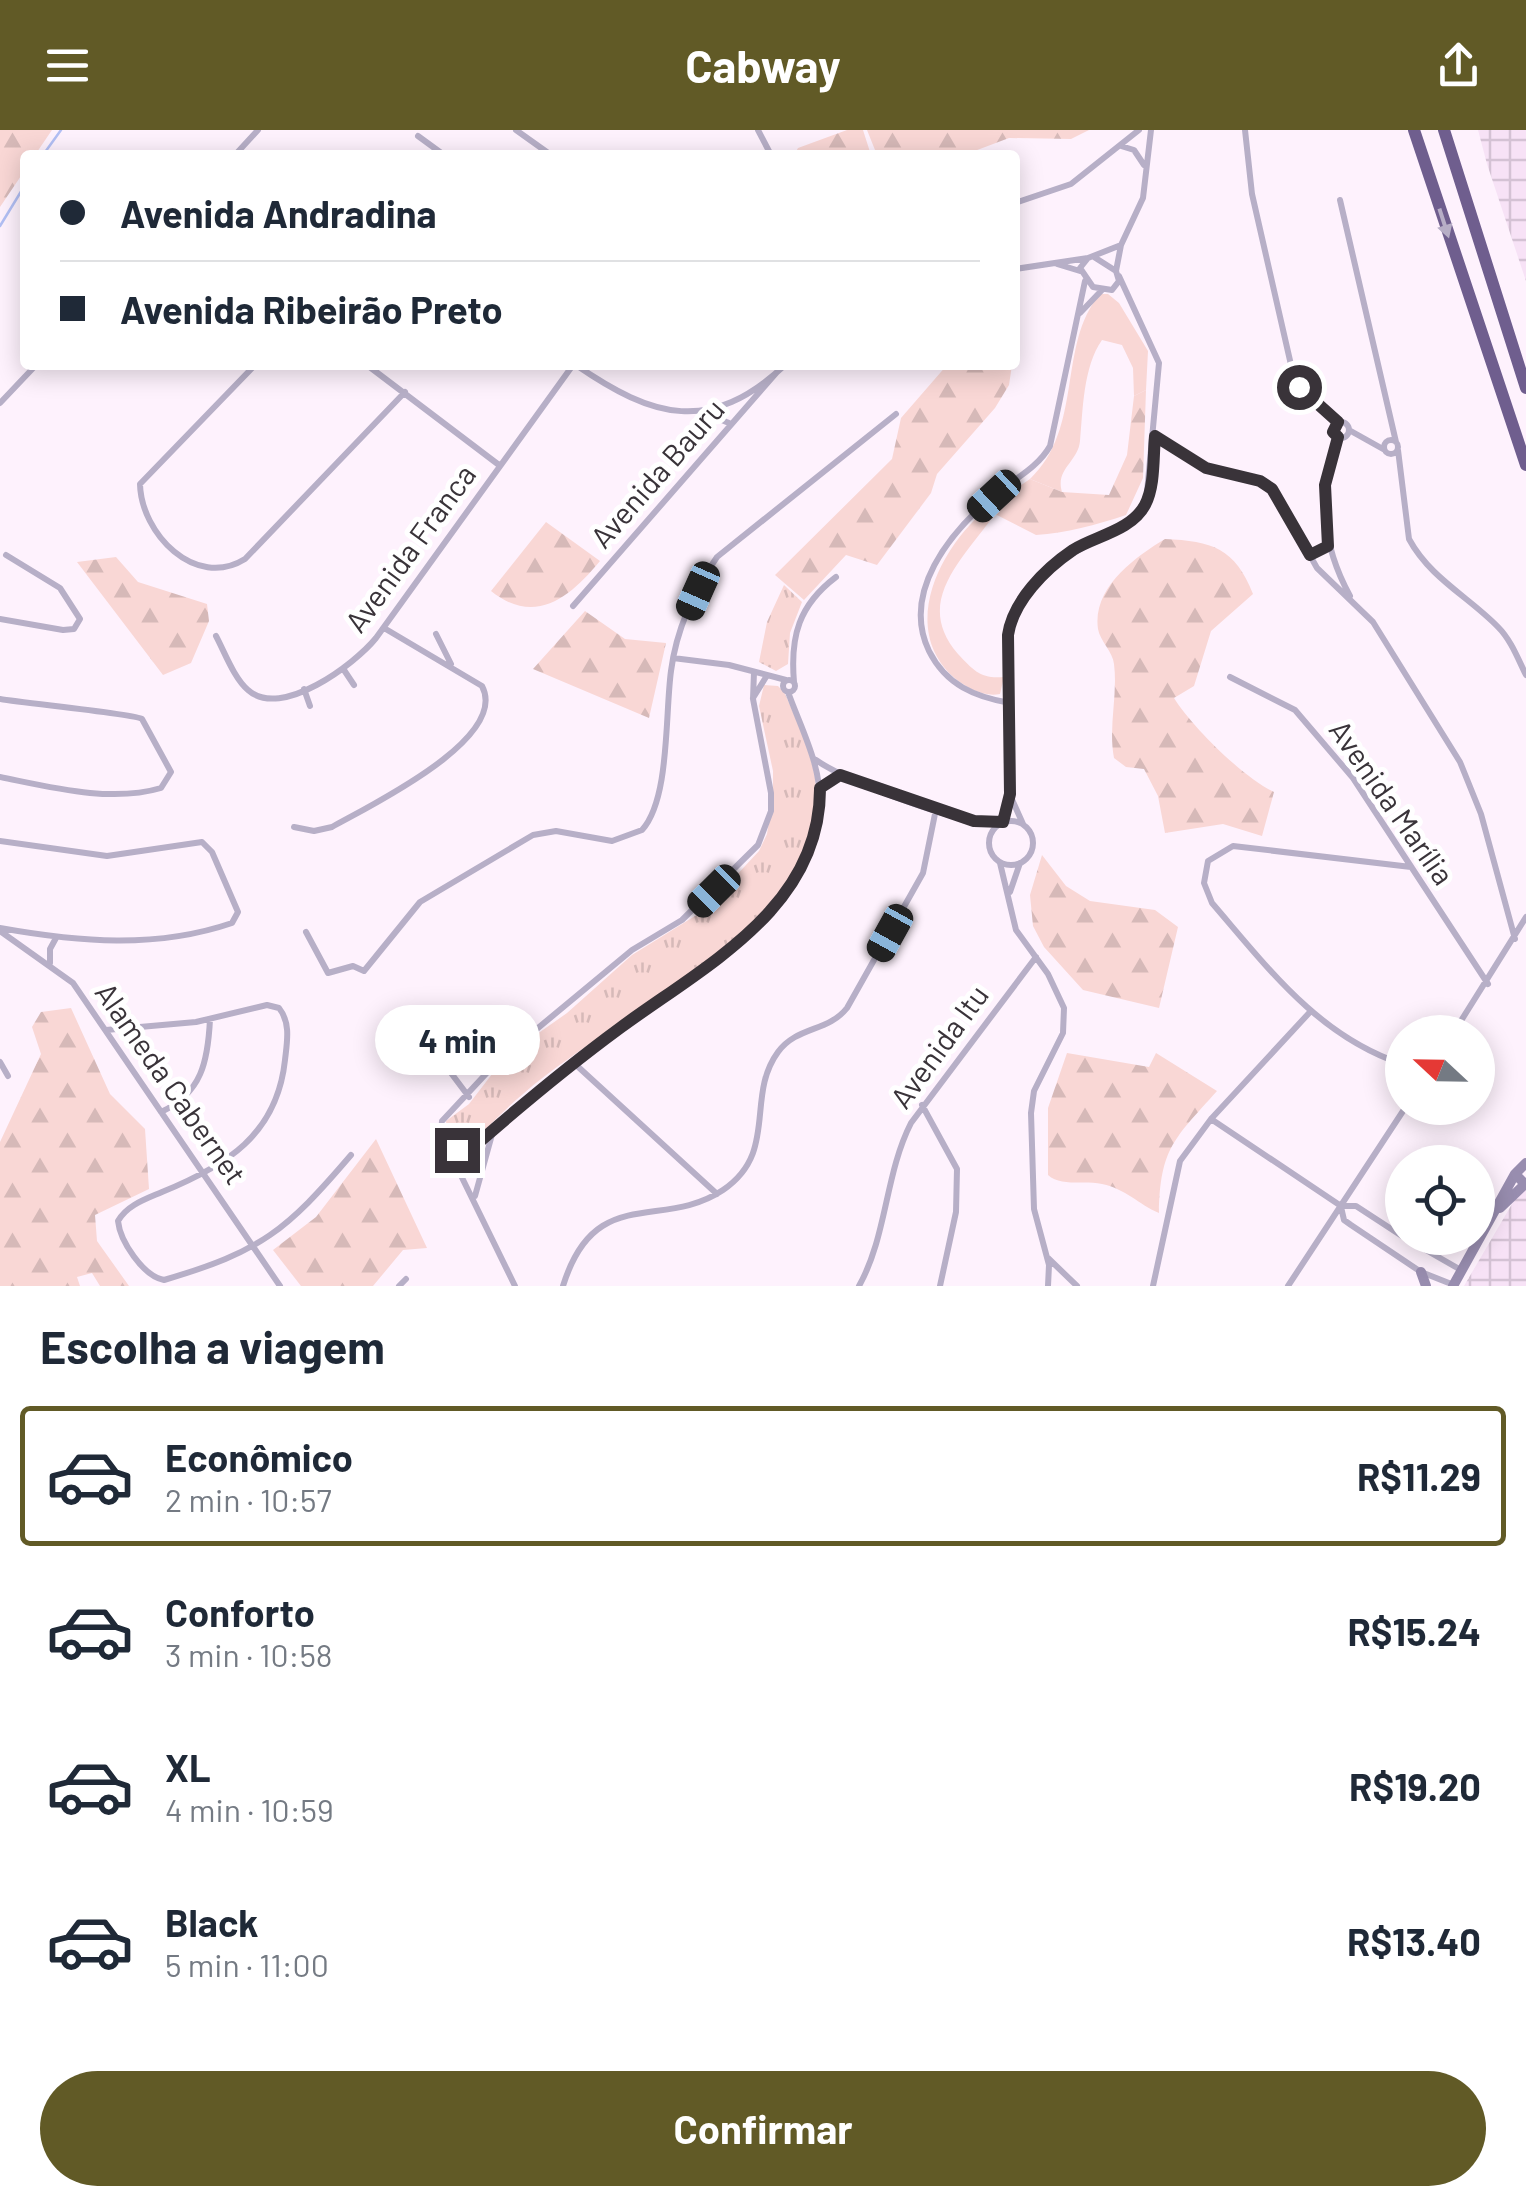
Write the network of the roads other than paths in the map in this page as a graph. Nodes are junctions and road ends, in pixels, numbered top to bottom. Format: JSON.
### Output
{"nodes":[{"id":1,"x":258,"y":130,"type":"edge"},
{"id":2,"x":516,"y":130,"type":"edge"},
{"id":3,"x":1140,"y":130,"type":"edge"},
{"id":4,"x":1151,"y":130,"type":"edge"},
{"id":5,"x":1245,"y":130,"type":"edge"},
{"id":6,"x":1414,"y":130,"type":"edge"},
{"id":7,"x":1444,"y":130,"type":"edge"},
{"id":8,"x":418,"y":136,"type":"dead end"},
{"id":9,"x":1121,"y":146,"type":"junction"},
{"id":10,"x":239,"y":150,"type":"edge"},
{"id":11,"x":437,"y":150,"type":"edge"},
{"id":12,"x":544,"y":150,"type":"edge"},
{"id":13,"x":1145,"y":166,"type":"junction"},
{"id":14,"x":1340,"y":200,"type":"dead end"},
{"id":15,"x":1020,"y":201,"type":"edge"},
{"id":16,"x":1122,"y":245,"type":"junction"},
{"id":17,"x":1091,"y":258,"type":"junction"},
{"id":18,"x":1051,"y":262,"type":"junction"},
{"id":19,"x":1020,"y":268,"type":"edge"},
{"id":20,"x":1080,"y":271,"type":"junction"},
{"id":21,"x":1118,"y":274,"type":"junction"},
{"id":22,"x":1086,"y":281,"type":"junction"},
{"id":23,"x":1108,"y":290,"type":"junction"},
{"id":24,"x":1130,"y":305,"type":"junction"},
{"id":25,"x":1076,"y":318,"type":"junction"},
{"id":26,"x":31,"y":370,"type":"edge"},
{"id":27,"x":248,"y":370,"type":"edge"},
{"id":28,"x":375,"y":370,"type":"edge"},
{"id":29,"x":571,"y":370,"type":"edge"},
{"id":30,"x":583,"y":370,"type":"edge"},
{"id":31,"x":780,"y":370,"type":"edge"},
{"id":32,"x":778,"y":372,"type":"junction"},
{"id":33,"x":1526,"y":388,"type":"edge"},
{"id":34,"x":405,"y":392,"type":"junction"},
{"id":35,"x":0,"y":402,"type":"edge"},
{"id":36,"x":721,"y":405,"type":"junction"},
{"id":37,"x":896,"y":414,"type":"dead end"},
{"id":38,"x":732,"y":421,"type":"junction"},
{"id":39,"x":1338,"y":422,"type":"junction"},
{"id":40,"x":1349,"y":430,"type":"junction"},
{"id":41,"x":1155,"y":436,"type":"junction"},
{"id":42,"x":1338,"y":437,"type":"junction"},
{"id":43,"x":1390,"y":446,"type":"junction"},
{"id":44,"x":1526,"y":464,"type":"edge"},
{"id":45,"x":498,"y":465,"type":"junction"},
{"id":46,"x":1328,"y":546,"type":"junction"},
{"id":47,"x":6,"y":555,"type":"dead end"},
{"id":48,"x":1310,"y":555,"type":"junction"},
{"id":49,"x":836,"y":577,"type":"dead end"},
{"id":50,"x":1350,"y":597,"type":"junction"},
{"id":51,"x":572,"y":606,"type":"dead end"},
{"id":52,"x":0,"y":619,"type":"edge"},
{"id":53,"x":384,"y":628,"type":"junction"},
{"id":54,"x":436,"y":634,"type":"dead end"},
{"id":55,"x":216,"y":636,"type":"dead end"},
{"id":56,"x":673,"y":658,"type":"junction"},
{"id":57,"x":452,"y":666,"type":"junction"},
{"id":58,"x":344,"y":670,"type":"junction"},
{"id":59,"x":754,"y":672,"type":"junction"},
{"id":60,"x":1526,"y":675,"type":"edge"},
{"id":61,"x":1230,"y":677,"type":"dead end"},
{"id":62,"x":771,"y":678,"type":"junction"},
{"id":63,"x":354,"y":685,"type":"dead end"},
{"id":64,"x":789,"y":685,"type":"junction"},
{"id":65,"x":304,"y":689,"type":"junction"},
{"id":66,"x":0,"y":699,"type":"edge"},
{"id":67,"x":752,"y":699,"type":"junction"},
{"id":68,"x":1010,"y":703,"type":"junction"},
{"id":69,"x":310,"y":706,"type":"dead end"},
{"id":70,"x":815,"y":760,"type":"junction"},
{"id":71,"x":0,"y":777,"type":"edge"},
{"id":72,"x":848,"y":779,"type":"junction"},
{"id":73,"x":820,"y":788,"type":"junction"},
{"id":74,"x":1010,"y":794,"type":"junction"},
{"id":75,"x":936,"y":809,"type":"junction"},
{"id":76,"x":974,"y":821,"type":"junction"},
{"id":77,"x":1001,"y":823,"type":"junction"},
{"id":78,"x":1023,"y":824,"type":"junction"},
{"id":79,"x":294,"y":826,"type":"dead end"},
{"id":80,"x":990,"y":837,"type":"junction"},
{"id":81,"x":0,"y":841,"type":"edge"},
{"id":82,"x":1000,"y":862,"type":"junction"},
{"id":83,"x":1020,"y":863,"type":"junction"},
{"id":84,"x":1411,"y":867,"type":"junction"},
{"id":85,"x":1010,"y":894,"type":"junction"},
{"id":86,"x":1526,"y":917,"type":"edge"},
{"id":87,"x":0,"y":929,"type":"edge"},
{"id":88,"x":306,"y":932,"type":"dead end"},
{"id":89,"x":56,"y":938,"type":"junction"},
{"id":90,"x":1515,"y":939,"type":"junction"},
{"id":91,"x":1036,"y":956,"type":"junction"},
{"id":92,"x":50,"y":964,"type":"junction"},
{"id":93,"x":1488,"y":984,"type":"junction"},
{"id":94,"x":1310,"y":1012,"type":"junction"},
{"id":95,"x":1466,"y":1015,"type":"edge"},
{"id":96,"x":210,"y":1019,"type":"junction"},
{"id":97,"x":128,"y":1028,"type":"junction"},
{"id":98,"x":106,"y":1030,"type":"junction"},
{"id":99,"x":424,"y":1037,"type":"dead end"},
{"id":100,"x":116,"y":1044,"type":"junction"},
{"id":101,"x":1385,"y":1056,"type":"edge"},
{"id":102,"x":0,"y":1062,"type":"edge"},
{"id":103,"x":575,"y":1064,"type":"junction"},
{"id":104,"x":8,"y":1076,"type":"dead end"},
{"id":105,"x":469,"y":1097,"type":"junction"},
{"id":106,"x":922,"y":1105,"type":"junction"},
{"id":107,"x":161,"y":1112,"type":"junction"},
{"id":108,"x":1211,"y":1119,"type":"junction"},
{"id":109,"x":1394,"y":1125,"type":"edge"},
{"id":110,"x":495,"y":1128,"type":"junction"},
{"id":111,"x":448,"y":1148,"type":"junction"},
{"id":112,"x":351,"y":1155,"type":"dead end"},
{"id":113,"x":1522,"y":1165,"type":"edge"},
{"id":114,"x":207,"y":1175,"type":"junction"},
{"id":115,"x":1525,"y":1185,"type":"edge"},
{"id":116,"x":718,"y":1194,"type":"junction"},
{"id":117,"x":474,"y":1197,"type":"junction"},
{"id":118,"x":1341,"y":1206,"type":"junction"},
{"id":119,"x":1499,"y":1209,"type":"junction"},
{"id":120,"x":1385,"y":1225,"type":"edge"},
{"id":121,"x":1385,"y":1235,"type":"edge"},
{"id":122,"x":1380,"y":1242,"type":"junction"},
{"id":123,"x":255,"y":1248,"type":"junction"},
{"id":124,"x":1408,"y":1255,"type":"edge"},
{"id":125,"x":1435,"y":1255,"type":"edge"},
{"id":126,"x":1047,"y":1257,"type":"junction"},
{"id":127,"x":1406,"y":1259,"type":"junction"},
{"id":128,"x":1462,"y":1270,"type":"junction"},
{"id":129,"x":1421,"y":1272,"type":"junction"},
{"id":130,"x":1066,"y":1274,"type":"junction"},
{"id":131,"x":406,"y":1279,"type":"dead end"},
{"id":132,"x":1048,"y":1285,"type":"edge"},
{"id":133,"x":1454,"y":1285,"type":"edge"},
{"id":134,"x":280,"y":1286,"type":"edge"},
{"id":135,"x":400,"y":1286,"type":"edge"},
{"id":136,"x":516,"y":1286,"type":"edge"},
{"id":137,"x":563,"y":1286,"type":"edge"},
{"id":138,"x":859,"y":1286,"type":"edge"},
{"id":139,"x":940,"y":1286,"type":"edge"},
{"id":140,"x":1077,"y":1286,"type":"edge"},
{"id":141,"x":1153,"y":1286,"type":"edge"},
{"id":142,"x":1288,"y":1286,"type":"edge"},
{"id":143,"x":1426,"y":1286,"type":"edge"}],
"edges":[{"from":1,"to":10,"type":"street"},
{"from":2,"to":12,"type":"street"},
{"from":3,"to":9,"type":"street"},
{"from":4,"to":13,"type":"street"},
{"from":5,"to":39,"type":"street"},
{"from":6,"to":44,"type":"highway","one_way":true},
{"from":7,"to":33,"type":"highway"},
{"from":8,"to":11,"type":"street"},
{"from":9,"to":13,"type":"street"},
{"from":9,"to":15,"type":"street"},
{"from":13,"to":16,"type":"street"},
{"from":14,"to":43,"type":"street"},
{"from":16,"to":17,"type":"street"},
{"from":16,"to":21,"type":"street"},
{"from":17,"to":18,"type":"street"},
{"from":17,"to":20,"type":"street"},
{"from":17,"to":21,"type":"street"},
{"from":18,"to":19,"type":"street"},
{"from":18,"to":20,"type":"street"},
{"from":20,"to":22,"type":"street"},
{"from":21,"to":23,"type":"street"},
{"from":21,"to":24,"type":"street"},
{"from":22,"to":23,"type":"street"},
{"from":22,"to":25,"type":"street"},
{"from":23,"to":24,"type":"street"},
{"from":23,"to":25,"type":"street"},
{"from":24,"to":41,"type":"street"},
{"from":25,"to":68,"type":"street"},
{"from":26,"to":35,"type":"street"},
{"from":27,"to":34,"type":"street"},
{"from":28,"to":34,"type":"street"},
{"from":29,"to":45,"type":"street","name":"Avenida Franca"},
{"from":30,"to":36,"type":"street"},
{"from":31,"to":32,"type":"street"},
{"from":32,"to":36,"type":"street"},
{"from":32,"to":38,"type":"street","name":"Avenida Bauru"},
{"from":34,"to":45,"type":"street"},
{"from":36,"to":38,"type":"street"},
{"from":36,"to":38,"type":"street"},
{"from":37,"to":56,"type":"street"},
{"from":38,"to":51,"type":"street","name":"Avenida Bauru"},
{"from":39,"to":40,"type":"street"},
{"from":39,"to":42,"type":"street"},
{"from":40,"to":42,"type":"street"},
{"from":40,"to":43,"type":"street"},
{"from":41,"to":48,"type":"street"},
{"from":41,"to":68,"type":"street"},
{"from":42,"to":46,"type":"street"},
{"from":43,"to":60,"type":"street"},
{"from":45,"to":53,"type":"street","name":"Avenida Franca"},
{"from":46,"to":48,"type":"street"},
{"from":46,"to":50,"type":"street"},
{"from":47,"to":52,"type":"street"},
{"from":48,"to":50,"type":"street"},
{"from":49,"to":64,"type":"street"},
{"from":50,"to":90,"type":"street"},
{"from":53,"to":57,"type":"street"},
{"from":53,"to":58,"type":"street","name":"Avenida Franca"},
{"from":54,"to":57,"type":"street"},
{"from":55,"to":65,"type":"street","name":"Avenida Franca"},
{"from":56,"to":59,"type":"street"},
{"from":56,"to":88,"type":"street"},
{"from":57,"to":79,"type":"street"},
{"from":58,"to":63,"type":"street"},
{"from":58,"to":65,"type":"street","name":"Avenida Franca"},
{"from":59,"to":62,"type":"street"},
{"from":59,"to":67,"type":"street"},
{"from":61,"to":84,"type":"street","name":"Avenida Marília"},
{"from":62,"to":64,"type":"street"},
{"from":62,"to":67,"type":"street"},
{"from":64,"to":70,"type":"street"},
{"from":65,"to":69,"type":"street"},
{"from":66,"to":71,"type":"street"},
{"from":67,"to":105,"type":"street"},
{"from":68,"to":74,"type":"street"},
{"from":70,"to":72,"type":"street"},
{"from":70,"to":73,"type":"street"},
{"from":72,"to":73,"type":"street"},
{"from":72,"to":75,"type":"street"},
{"from":73,"to":103,"type":"street"},
{"from":74,"to":77,"type":"street"},
{"from":74,"to":78,"type":"street"},
{"from":75,"to":76,"type":"street"},
{"from":75,"to":116,"type":"street"},
{"from":76,"to":77,"type":"street"},
{"from":76,"to":80,"type":"street"},
{"from":77,"to":78,"type":"street"},
{"from":77,"to":80,"type":"street"},
{"from":78,"to":83,"type":"street"},
{"from":80,"to":82,"type":"street"},
{"from":81,"to":89,"type":"street"},
{"from":82,"to":83,"type":"street"},
{"from":82,"to":85,"type":"street"},
{"from":83,"to":85,"type":"street"},
{"from":84,"to":93,"type":"street","name":"Avenida Marília"},
{"from":84,"to":94,"type":"street"},
{"from":85,"to":91,"type":"street"},
{"from":86,"to":90,"type":"street"},
{"from":87,"to":89,"type":"street"},
{"from":87,"to":92,"type":"street","name":"Alameda Cabernet"},
{"from":89,"to":92,"type":"street"},
{"from":90,"to":93,"type":"street"},
{"from":91,"to":106,"type":"street","name":"Avenida Itu"},
{"from":91,"to":126,"type":"street"},
{"from":92,"to":98,"type":"street","name":"Alameda Cabernet"},
{"from":93,"to":95,"type":"street"},
{"from":94,"to":101,"type":"street"},
{"from":94,"to":108,"type":"street"},
{"from":96,"to":97,"type":"street"},
{"from":96,"to":107,"type":"street"},
{"from":96,"to":114,"type":"street"},
{"from":97,"to":98,"type":"street"},
{"from":97,"to":100,"type":"street"},
{"from":98,"to":100,"type":"street","name":"Alameda Cabernet"},
{"from":99,"to":105,"type":"street"},
{"from":100,"to":107,"type":"street","name":"Alameda Cabernet"},
{"from":102,"to":104,"type":"street"},
{"from":103,"to":110,"type":"street"},
{"from":103,"to":116,"type":"street"},
{"from":105,"to":111,"type":"street"},
{"from":106,"to":138,"type":"street","name":"Avenida Itu"},
{"from":106,"to":139,"type":"street"},
{"from":107,"to":114,"type":"street","name":"Alameda Cabernet"},
{"from":108,"to":118,"type":"street"},
{"from":108,"to":141,"type":"street"},
{"from":109,"to":118,"type":"street"},
{"from":110,"to":111,"type":"street"},
{"from":110,"to":117,"type":"street"},
{"from":111,"to":117,"type":"street"},
{"from":112,"to":123,"type":"street"},
{"from":113,"to":115,"type":"main road"},
{"from":113,"to":119,"type":"main road"},
{"from":114,"to":123,"type":"street","name":"Alameda Cabernet"},
{"from":114,"to":123,"type":"street"},
{"from":115,"to":119,"type":"main road"},
{"from":116,"to":137,"type":"street"},
{"from":117,"to":136,"type":"street"},
{"from":118,"to":120,"type":"street"},
{"from":118,"to":122,"type":"street"},
{"from":118,"to":142,"type":"street"},
{"from":119,"to":128,"type":"main road"},
{"from":121,"to":122,"type":"street"},
{"from":122,"to":127,"type":"street"},
{"from":123,"to":134,"type":"street","name":"Alameda Cabernet"},
{"from":124,"to":127,"type":"street"},
{"from":125,"to":128,"type":"street"},
{"from":126,"to":130,"type":"street"},
{"from":126,"to":132,"type":"street"},
{"from":127,"to":129,"type":"street"},
{"from":128,"to":133,"type":"main road"},
{"from":129,"to":133,"type":"street"},
{"from":129,"to":143,"type":"main road"},
{"from":130,"to":132,"type":"street"},
{"from":130,"to":140,"type":"street"},
{"from":131,"to":135,"type":"street"}]}
